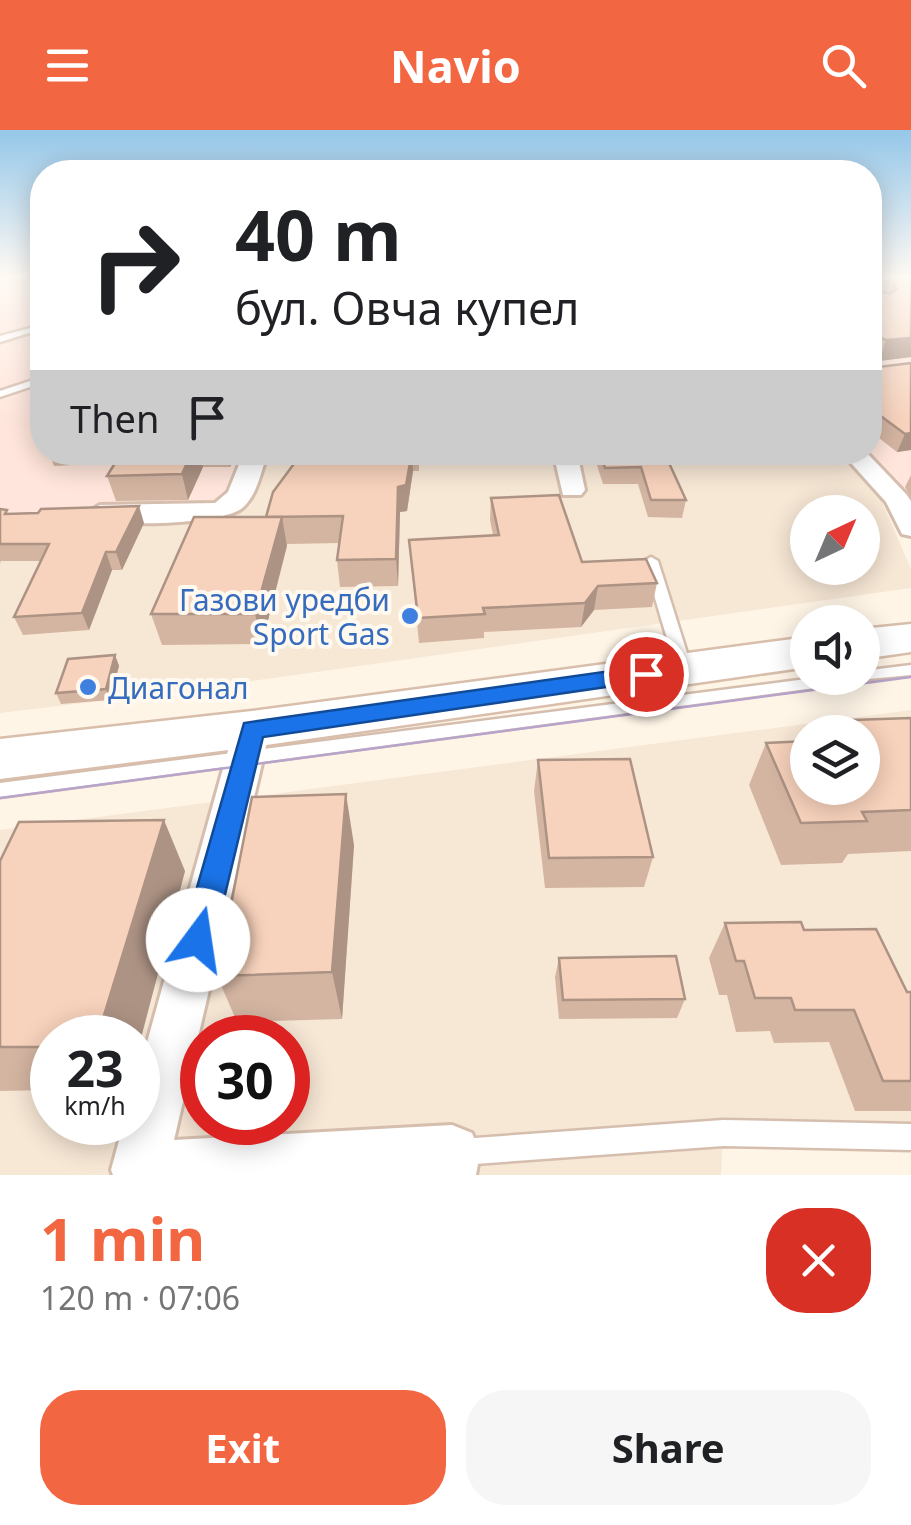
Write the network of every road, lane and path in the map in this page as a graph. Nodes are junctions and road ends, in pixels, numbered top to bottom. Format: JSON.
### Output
{"nodes":[{"id":1,"x":30,"y":330,"type":"edge"},
{"id":2,"x":0,"y":339,"type":"edge"},
{"id":3,"x":30,"y":384,"type":"edge"},
{"id":4,"x":0,"y":394,"type":"edge"},
{"id":5,"x":251,"y":465,"type":"edge"},
{"id":6,"x":567,"y":465,"type":"edge"},
{"id":7,"x":864,"y":465,"type":"edge"},
{"id":8,"x":572,"y":490,"type":"dead end"},
{"id":9,"x":69,"y":514,"type":"edge"},
{"id":10,"x":911,"y":528,"type":"edge"},
{"id":11,"x":651,"y":561,"type":"edge"},
{"id":12,"x":911,"y":638,"type":"edge"},
{"id":13,"x":880,"y":642,"type":"edge"},
{"id":14,"x":790,"y":654,"type":"edge"},
{"id":15,"x":684,"y":669,"type":"junction"},
{"id":16,"x":911,"y":670,"type":"edge"},
{"id":17,"x":880,"y":674,"type":"edge"},
{"id":18,"x":790,"y":685,"type":"edge"},
{"id":19,"x":249,"y":744,"type":"junction"},
{"id":20,"x":0,"y":759,"type":"edge"},
{"id":21,"x":0,"y":790,"type":"edge"},
{"id":22,"x":911,"y":1137,"type":"edge"},
{"id":23,"x":450,"y":1164,"type":"edge"}],
"edges":[{"from":1,"to":2,"type":"lane"},
{"from":3,"to":4,"type":"lane"},
{"from":5,"to":9,"type":"street"},
{"from":6,"to":8,"type":"street"},
{"from":7,"to":10,"type":"street"},
{"from":11,"to":15,"type":"lane"},
{"from":12,"to":13,"type":"main road"},
{"from":14,"to":15,"type":"main road"},
{"from":15,"to":19,"type":"main road"},
{"from":16,"to":17,"type":"lane"},
{"from":18,"to":19,"type":"lane"},
{"from":19,"to":20,"type":"main road"},
{"from":19,"to":21,"type":"lane"},
{"from":19,"to":23,"type":"street"},
{"from":22,"to":23,"type":"lane"}]}
